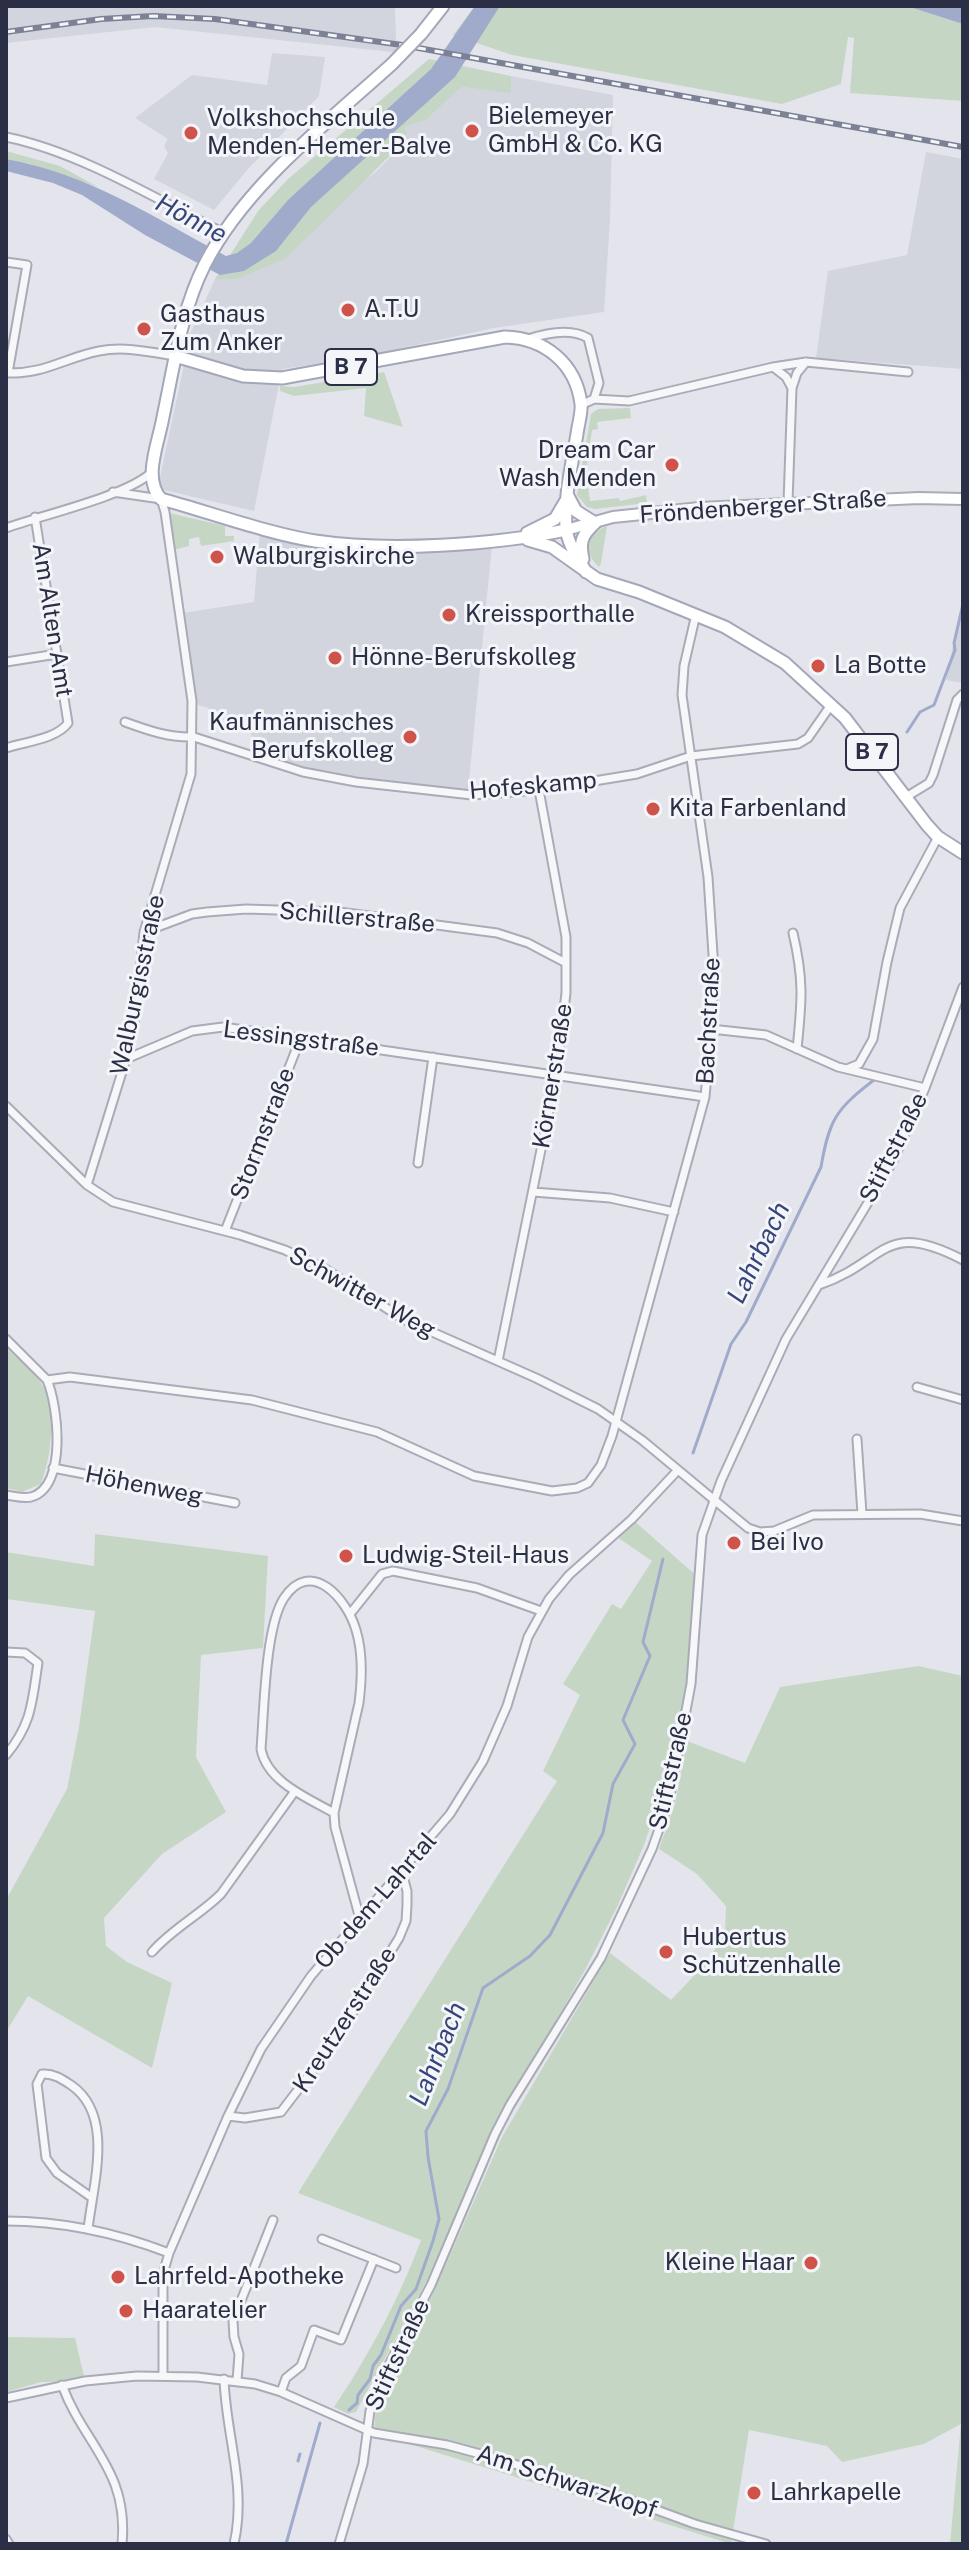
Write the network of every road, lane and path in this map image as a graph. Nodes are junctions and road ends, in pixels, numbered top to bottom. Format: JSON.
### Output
{"nodes":[{"id":1,"x":441,"y":8,"type":"edge"},
{"id":2,"x":6,"y":137,"type":"edge"},
{"id":3,"x":221,"y":237,"type":"junction"},
{"id":4,"x":6,"y":262,"type":"edge"},
{"id":5,"x":528,"y":339,"type":"junction"},
{"id":6,"x":175,"y":356,"type":"junction"},
{"id":7,"x":806,"y":362,"type":"junction"},
{"id":8,"x":773,"y":367,"type":"junction"},
{"id":9,"x":908,"y":372,"type":"dead end"},
{"id":10,"x":7,"y":373,"type":"edge"},
{"id":11,"x":792,"y":388,"type":"junction"},
{"id":12,"x":594,"y":399,"type":"junction"},
{"id":13,"x":581,"y":405,"type":"junction"},
{"id":14,"x":152,"y":472,"type":"junction"},
{"id":15,"x":113,"y":492,"type":"junction"},
{"id":16,"x":568,"y":496,"type":"junction"},
{"id":17,"x":161,"y":499,"type":"junction"},
{"id":18,"x":963,"y":499,"type":"edge"},
{"id":19,"x":788,"y":503,"type":"junction"},
{"id":20,"x":35,"y":517,"type":"junction"},
{"id":21,"x":595,"y":523,"type":"junction"},
{"id":22,"x":6,"y":528,"type":"edge"},
{"id":23,"x":566,"y":530,"type":"junction"},
{"id":24,"x":516,"y":538,"type":"junction"},
{"id":25,"x":586,"y":572,"type":"junction"},
{"id":26,"x":696,"y":614,"type":"junction"},
{"id":27,"x":57,"y":654,"type":"junction"},
{"id":28,"x":6,"y":662,"type":"edge"},
{"id":29,"x":963,"y":694,"type":"edge"},
{"id":30,"x":831,"y":705,"type":"junction"},
{"id":31,"x":125,"y":722,"type":"dead end"},
{"id":32,"x":194,"y":737,"type":"junction"},
{"id":33,"x":6,"y":748,"type":"edge"},
{"id":34,"x":691,"y":756,"type":"junction"},
{"id":35,"x":539,"y":790,"type":"junction"},
{"id":36,"x":906,"y":797,"type":"junction"},
{"id":37,"x":938,"y":837,"type":"junction"},
{"id":38,"x":963,"y":853,"type":"edge"},
{"id":39,"x":144,"y":932,"type":"junction"},
{"id":40,"x":793,"y":933,"type":"dead end"},
{"id":41,"x":566,"y":963,"type":"junction"},
{"id":42,"x":963,"y":987,"type":"edge"},
{"id":43,"x":711,"y":1029,"type":"junction"},
{"id":44,"x":301,"y":1037,"type":"junction"},
{"id":45,"x":797,"y":1049,"type":"junction"},
{"id":46,"x":433,"y":1057,"type":"junction"},
{"id":47,"x":126,"y":1059,"type":"junction"},
{"id":48,"x":849,"y":1068,"type":"junction"},
{"id":49,"x":556,"y":1076,"type":"junction"},
{"id":50,"x":925,"y":1088,"type":"junction"},
{"id":51,"x":705,"y":1097,"type":"junction"},
{"id":52,"x":6,"y":1106,"type":"edge"},
{"id":53,"x":418,"y":1163,"type":"dead end"},
{"id":54,"x":87,"y":1185,"type":"junction"},
{"id":55,"x":533,"y":1192,"type":"junction"},
{"id":56,"x":674,"y":1212,"type":"junction"},
{"id":57,"x":225,"y":1231,"type":"junction"},
{"id":58,"x":963,"y":1260,"type":"edge"},
{"id":59,"x":819,"y":1285,"type":"junction"},
{"id":60,"x":6,"y":1339,"type":"edge"},
{"id":61,"x":498,"y":1361,"type":"junction"},
{"id":62,"x":47,"y":1380,"type":"junction"},
{"id":63,"x":917,"y":1387,"type":"dead end"},
{"id":64,"x":963,"y":1400,"type":"edge"},
{"id":65,"x":616,"y":1420,"type":"junction"},
{"id":66,"x":857,"y":1439,"type":"dead end"},
{"id":67,"x":53,"y":1468,"type":"junction"},
{"id":68,"x":678,"y":1470,"type":"junction"},
{"id":69,"x":6,"y":1495,"type":"edge"},
{"id":70,"x":714,"y":1500,"type":"junction"},
{"id":71,"x":235,"y":1503,"type":"dead end"},
{"id":72,"x":862,"y":1514,"type":"junction"},
{"id":73,"x":963,"y":1521,"type":"edge"},
{"id":74,"x":541,"y":1611,"type":"junction"},
{"id":75,"x":350,"y":1614,"type":"junction"},
{"id":76,"x":6,"y":1652,"type":"edge"},
{"id":77,"x":6,"y":1755,"type":"edge"},
{"id":78,"x":295,"y":1791,"type":"junction"},
{"id":79,"x":334,"y":1813,"type":"junction"},
{"id":80,"x":402,"y":1873,"type":"junction"},
{"id":81,"x":360,"y":1919,"type":"junction"},
{"id":82,"x":152,"y":1952,"type":"dead end"},
{"id":83,"x":228,"y":2116,"type":"junction"},
{"id":84,"x":91,"y":2197,"type":"junction"},
{"id":85,"x":273,"y":2220,"type":"dead end"},
{"id":86,"x":6,"y":2221,"type":"edge"},
{"id":87,"x":88,"y":2229,"type":"junction"},
{"id":88,"x":322,"y":2239,"type":"dead end"},
{"id":89,"x":169,"y":2253,"type":"junction"},
{"id":90,"x":374,"y":2259,"type":"junction"},
{"id":91,"x":396,"y":2268,"type":"dead end"},
{"id":92,"x":163,"y":2375,"type":"junction"},
{"id":93,"x":224,"y":2379,"type":"junction"},
{"id":94,"x":237,"y":2381,"type":"junction"},
{"id":95,"x":62,"y":2385,"type":"junction"},
{"id":96,"x":281,"y":2392,"type":"junction"},
{"id":97,"x":6,"y":2398,"type":"edge"},
{"id":98,"x":366,"y":2430,"type":"junction"},
{"id":99,"x":6,"y":2539,"type":"edge"},
{"id":100,"x":9,"y":2544,"type":"edge"},
{"id":101,"x":122,"y":2544,"type":"edge"},
{"id":102,"x":234,"y":2544,"type":"edge"},
{"id":103,"x":339,"y":2544,"type":"edge"},
{"id":104,"x":766,"y":2544,"type":"edge"}],
"edges":[{"from":1,"to":3,"type":"main road","bridge":true},
{"from":2,"to":3,"type":"street"},
{"from":3,"to":6,"type":"main road"},
{"from":4,"to":10,"type":"street"},
{"from":5,"to":6,"type":"main road","number":"B 7"},
{"from":5,"to":12,"type":"street"},
{"from":5,"to":13,"type":"main road"},
{"from":6,"to":10,"type":"street"},
{"from":6,"to":14,"type":"main road"},
{"from":7,"to":8,"type":"street"},
{"from":7,"to":9,"type":"street"},
{"from":7,"to":11,"type":"street"},
{"from":8,"to":11,"type":"street"},
{"from":8,"to":12,"type":"street"},
{"from":11,"to":19,"type":"street"},
{"from":12,"to":13,"type":"street"},
{"from":13,"to":16,"type":"main road"},
{"from":14,"to":15,"type":"street"},
{"from":14,"to":17,"type":"main road"},
{"from":15,"to":17,"type":"street"},
{"from":15,"to":20,"type":"street"},
{"from":16,"to":21,"type":"main road"},
{"from":16,"to":23,"type":"main road"},
{"from":16,"to":24,"type":"main road"},
{"from":17,"to":24,"type":"main road"},
{"from":17,"to":32,"type":"street","name":"Walburgisstraße"},
{"from":18,"to":19,"type":"main road","name":"Fröndenberger Straße"},
{"from":19,"to":21,"type":"main road","name":"Fröndenberger Straße"},
{"from":20,"to":22,"type":"street"},
{"from":20,"to":27,"type":"street","name":"Am Alten Amt"},
{"from":21,"to":23,"type":"main road","name":"Fröndenberger Straße"},
{"from":21,"to":25,"type":"main road"},
{"from":23,"to":24,"type":"main road"},
{"from":23,"to":25,"type":"main road"},
{"from":24,"to":25,"type":"main road","number":"B 7"},
{"from":25,"to":26,"type":"main road","number":"B 7"},
{"from":26,"to":30,"type":"main road","number":"B 7"},
{"from":26,"to":34,"type":"street","name":"Bachstraße"},
{"from":27,"to":28,"type":"street"},
{"from":27,"to":33,"type":"street","name":"Am Alten Amt"},
{"from":29,"to":36,"type":"street"},
{"from":30,"to":34,"type":"street","name":"Hofeskamp"},
{"from":30,"to":36,"type":"main road","number":"B 7"},
{"from":31,"to":32,"type":"street","name":"Hofeskamp"},
{"from":32,"to":35,"type":"street","name":"Hofeskamp"},
{"from":32,"to":39,"type":"street","name":"Walburgisstraße"},
{"from":34,"to":35,"type":"street","name":"Hofeskamp"},
{"from":34,"to":43,"type":"street","name":"Bachstraße"},
{"from":35,"to":41,"type":"street","name":"Körnerstraße"},
{"from":36,"to":37,"type":"main road","number":"B 7"},
{"from":37,"to":38,"type":"main road","number":"B 7"},
{"from":37,"to":48,"type":"street"},
{"from":39,"to":41,"type":"street","name":"Schillerstraße"},
{"from":39,"to":47,"type":"street","name":"Walburgisstraße"},
{"from":40,"to":45,"type":"street"},
{"from":41,"to":49,"type":"street","name":"Körnerstraße"},
{"from":42,"to":50,"type":"street","name":"Stiftstraße"},
{"from":43,"to":45,"type":"street"},
{"from":43,"to":51,"type":"street","name":"Bachstraße"},
{"from":44,"to":46,"type":"street","name":"Lessingstraße"},
{"from":44,"to":47,"type":"street","name":"Lessingstraße"},
{"from":44,"to":57,"type":"street","name":"Stormstraße"},
{"from":45,"to":48,"type":"street"},
{"from":46,"to":49,"type":"street","name":"Lessingstraße"},
{"from":46,"to":53,"type":"street"},
{"from":47,"to":54,"type":"street","name":"Walburgisstraße"},
{"from":48,"to":50,"type":"street"},
{"from":49,"to":51,"type":"street","name":"Lessingstraße"},
{"from":49,"to":55,"type":"street","name":"Körnerstraße"},
{"from":50,"to":59,"type":"street","name":"Stiftstraße"},
{"from":51,"to":56,"type":"street","name":"Bachstraße"},
{"from":52,"to":54,"type":"street","name":"Schwitter Weg"},
{"from":54,"to":57,"type":"street","name":"Schwitter Weg"},
{"from":55,"to":56,"type":"street"},
{"from":55,"to":61,"type":"street","name":"Körnerstraße"},
{"from":56,"to":65,"type":"street","name":"Bachstraße"},
{"from":57,"to":61,"type":"street","name":"Schwitter Weg"},
{"from":58,"to":59,"type":"street"},
{"from":59,"to":70,"type":"street","name":"Stiftstraße"},
{"from":60,"to":62,"type":"street"},
{"from":61,"to":65,"type":"street","name":"Schwitter Weg"},
{"from":62,"to":65,"type":"street","name":"Bachstraße"},
{"from":62,"to":67,"type":"street"},
{"from":63,"to":64,"type":"street"},
{"from":65,"to":68,"type":"street","name":"Schwitter Weg"},
{"from":66,"to":72,"type":"street"},
{"from":67,"to":69,"type":"street"},
{"from":67,"to":71,"type":"street","name":"Höhenweg"},
{"from":68,"to":70,"type":"street","name":"Schwitter Weg"},
{"from":68,"to":74,"type":"street","name":"Ob dem Lahrtal"},
{"from":70,"to":72,"type":"street","name":"Schwitter Weg"},
{"from":70,"to":98,"type":"street","name":"Stiftstraße"},
{"from":72,"to":73,"type":"street"},
{"from":74,"to":75,"type":"street"},
{"from":74,"to":80,"type":"street","name":"Ob dem Lahrtal"},
{"from":75,"to":78,"type":"street"},
{"from":75,"to":79,"type":"street"},
{"from":76,"to":77,"type":"street"},
{"from":78,"to":79,"type":"street"},
{"from":78,"to":82,"type":"street"},
{"from":79,"to":81,"type":"street"},
{"from":80,"to":81,"type":"street","name":"Ob dem Lahrtal"},
{"from":80,"to":83,"type":"street","name":"Kreutzerstraße"},
{"from":81,"to":83,"type":"street","name":"Ob dem Lahrtal"},
{"from":83,"to":89,"type":"street","name":"Ob dem Lahrtal"},
{"from":84,"to":84,"type":"street"},
{"from":84,"to":87,"type":"street"},
{"from":85,"to":94,"type":"street"},
{"from":86,"to":87,"type":"street"},
{"from":87,"to":89,"type":"street"},
{"from":88,"to":90,"type":"street"},
{"from":89,"to":92,"type":"street","name":"Ob dem Lahrtal"},
{"from":90,"to":91,"type":"street"},
{"from":90,"to":96,"type":"street"},
{"from":92,"to":93,"type":"street","name":"Am Schwarzkopf"},
{"from":92,"to":95,"type":"street","name":"Am Schwarzkopf"},
{"from":93,"to":94,"type":"street","name":"Am Schwarzkopf"},
{"from":93,"to":102,"type":"street"},
{"from":94,"to":96,"type":"street","name":"Am Schwarzkopf"},
{"from":95,"to":97,"type":"street","name":"Am Schwarzkopf"},
{"from":95,"to":101,"type":"street"},
{"from":96,"to":98,"type":"street","name":"Am Schwarzkopf"},
{"from":98,"to":103,"type":"street","name":"Stiftstraße"},
{"from":98,"to":104,"type":"street","name":"Am Schwarzkopf"},
{"from":99,"to":100,"type":"street"}]}
